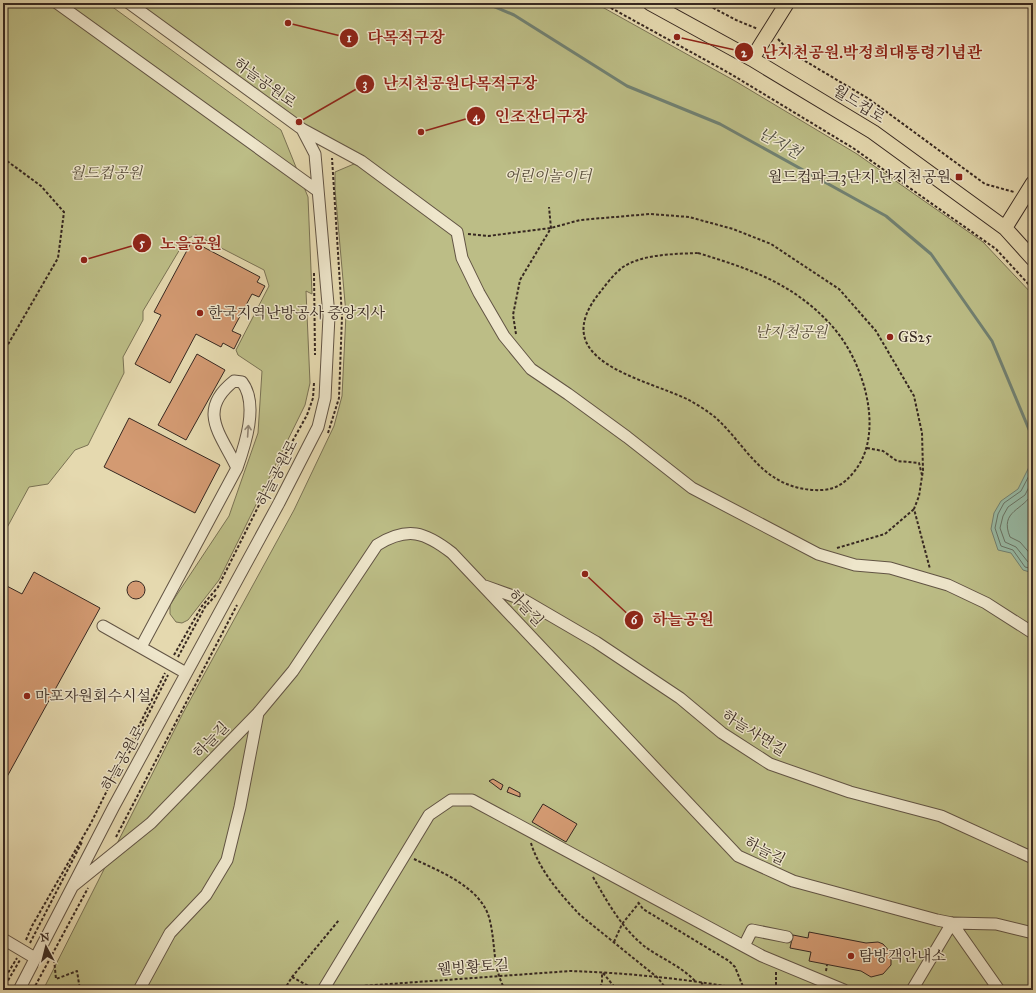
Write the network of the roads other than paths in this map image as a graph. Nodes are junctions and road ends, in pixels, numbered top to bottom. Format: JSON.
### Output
{"nodes":[{"id":1,"x":57,"y":3,"type":"edge"},
{"id":2,"x":129,"y":3,"type":"edge"},
{"id":3,"x":650,"y":3,"type":"edge"},
{"id":4,"x":787,"y":3,"type":"edge"},
{"id":5,"x":752,"y":59,"type":"junction"},
{"id":6,"x":302,"y":129,"type":"junction"},
{"id":7,"x":1033,"y":183,"type":"edge"},
{"id":8,"x":318,"y":191,"type":"junction"},
{"id":9,"x":1005,"y":228,"type":"junction"},
{"id":10,"x":1033,"y":258,"type":"edge"},
{"id":11,"x":237,"y":468,"type":"junction"},
{"id":12,"x":483,"y":585,"type":"junction"},
{"id":13,"x":103,"y":626,"type":"dead end"},
{"id":14,"x":1033,"y":633,"type":"edge"},
{"id":15,"x":141,"y":647,"type":"junction"},
{"id":16,"x":186,"y":673,"type":"junction"},
{"id":17,"x":258,"y":713,"type":"junction"},
{"id":18,"x":1033,"y":858,"type":"edge"},
{"id":19,"x":73,"y":886,"type":"junction"},
{"id":20,"x":952,"y":923,"type":"junction"},
{"id":21,"x":1033,"y":933,"type":"edge"},
{"id":22,"x":787,"y":937,"type":"dead end"},
{"id":23,"x":3,"y":939,"type":"edge"},
{"id":24,"x":744,"y":946,"type":"junction"},
{"id":25,"x":35,"y":958,"type":"junction"},
{"id":26,"x":19,"y":990,"type":"edge"},
{"id":27,"x":139,"y":990,"type":"edge"},
{"id":28,"x":323,"y":990,"type":"edge"},
{"id":29,"x":844,"y":990,"type":"edge"},
{"id":30,"x":912,"y":990,"type":"edge"},
{"id":31,"x":1000,"y":990,"type":"edge"}],
"edges":[{"from":1,"to":8,"type":"street"},
{"from":2,"to":6,"type":"street","name":"하늘공원로"},
{"from":3,"to":5,"type":"main road","name":"월드컵로"},
{"from":4,"to":5,"type":"main road"},
{"from":5,"to":9,"type":"main road","name":"월드컵로"},
{"from":6,"to":8,"type":"street","name":"하늘공원로"},
{"from":6,"to":14,"type":"street"},
{"from":7,"to":9,"type":"main road"},
{"from":8,"to":16,"type":"street","name":"하늘공원로"},
{"from":9,"to":10,"type":"main road","name":"월드컵로"},
{"from":11,"to":11,"type":"street","one_way":true},
{"from":11,"to":15,"type":"street"},
{"from":12,"to":17,"type":"street","name":"하늘길"},
{"from":12,"to":18,"type":"street","name":"하늘사면길"},
{"from":12,"to":20,"type":"street","name":"하늘길"},
{"from":13,"to":15,"type":"street"},
{"from":15,"to":16,"type":"street"},
{"from":16,"to":19,"type":"street","name":"하늘공원로"},
{"from":17,"to":19,"type":"street","name":"하늘길"},
{"from":17,"to":27,"type":"street"},
{"from":19,"to":25,"type":"street","name":"하늘공원로"},
{"from":20,"to":21,"type":"street","name":"하늘길"},
{"from":20,"to":30,"type":"street"},
{"from":20,"to":31,"type":"street"},
{"from":22,"to":24,"type":"street"},
{"from":23,"to":25,"type":"street"},
{"from":24,"to":28,"type":"street"},
{"from":24,"to":29,"type":"street"},
{"from":25,"to":26,"type":"street","name":"하늘공원로"}]}
